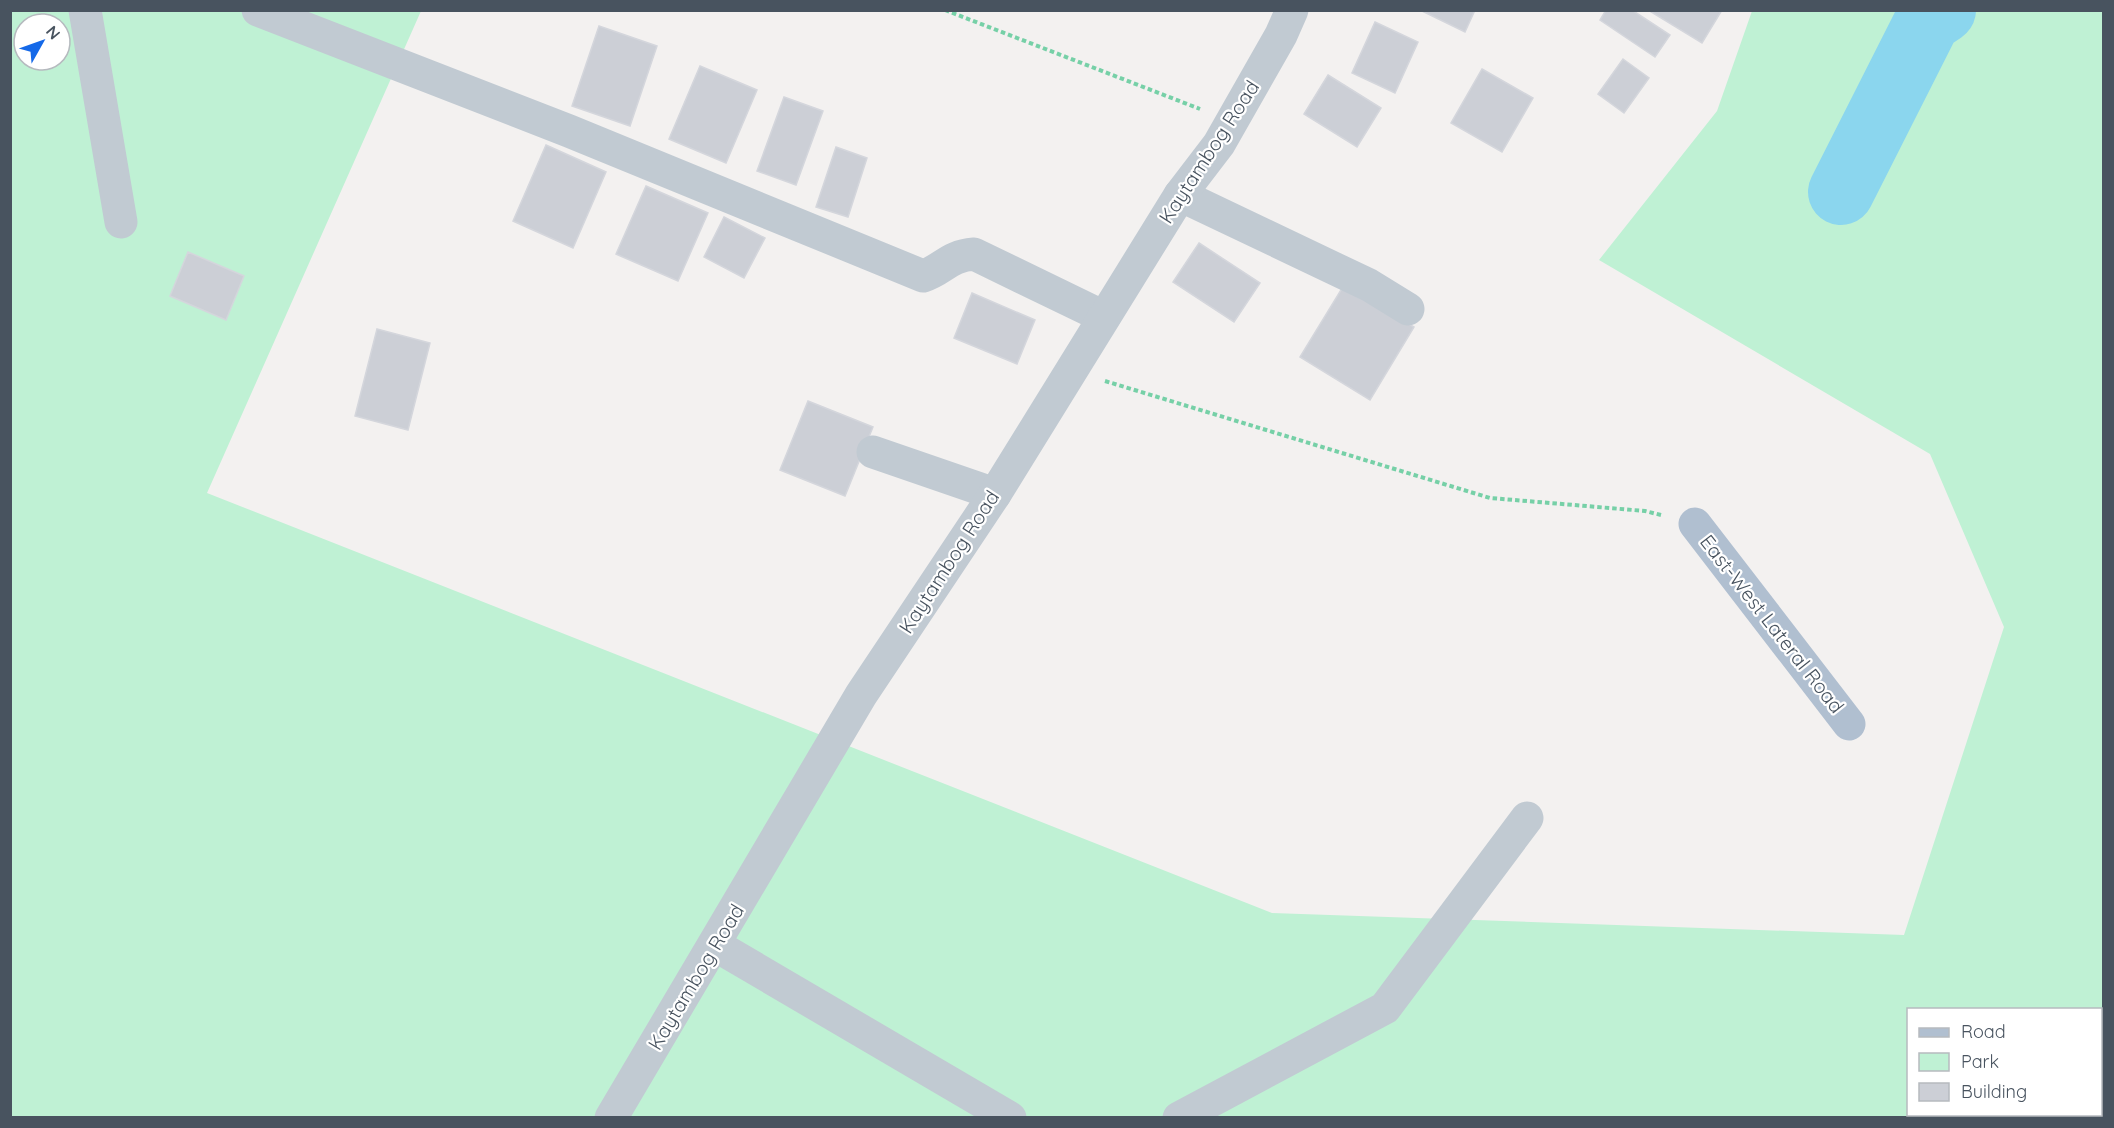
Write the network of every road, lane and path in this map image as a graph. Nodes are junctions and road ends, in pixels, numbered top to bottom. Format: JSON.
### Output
{"nodes":[{"id":1,"x":85,"y":10,"type":"edge"},
{"id":2,"x":258,"y":10,"type":"edge"},
{"id":3,"x":945,"y":10,"type":"edge"},
{"id":4,"x":1292,"y":10,"type":"edge"},
{"id":5,"x":1232,"y":122,"type":"junction"},
{"id":6,"x":1180,"y":195,"type":"junction"},
{"id":7,"x":121,"y":222,"type":"dead end"},
{"id":8,"x":1408,"y":309,"type":"dead end"},
{"id":9,"x":1104,"y":317,"type":"junction"},
{"id":10,"x":1070,"y":370,"type":"junction"},
{"id":11,"x":873,"y":452,"type":"dead end"},
{"id":12,"x":995,"y":494,"type":"junction"},
{"id":13,"x":1695,"y":524,"type":"joint"},
{"id":14,"x":1849,"y":724,"type":"dead end"},
{"id":15,"x":1527,"y":818,"type":"dead end"},
{"id":16,"x":715,"y":945,"type":"junction"},
{"id":17,"x":611,"y":1118,"type":"edge"},
{"id":18,"x":1010,"y":1118,"type":"edge"},
{"id":19,"x":1179,"y":1118,"type":"edge"}],
"edges":[{"from":1,"to":7,"type":"street"},
{"from":2,"to":9,"type":"street"},
{"from":3,"to":5,"type":"path"},
{"from":4,"to":5,"type":"street","name":"Kaytambog Road"},
{"from":5,"to":6,"type":"street","name":"Kaytambog Road"},
{"from":6,"to":8,"type":"street"},
{"from":6,"to":9,"type":"street","name":"Kaytambog Road"},
{"from":9,"to":10,"type":"street","name":"Kaytambog Road"},
{"from":10,"to":12,"type":"street","name":"Kaytambog Road"},
{"from":10,"to":13,"type":"path"},
{"from":11,"to":12,"type":"street"},
{"from":12,"to":16,"type":"street","name":"Kaytambog Road"},
{"from":13,"to":14,"type":"main road","name":"East-West Lateral Road"},
{"from":15,"to":19,"type":"street"},
{"from":16,"to":17,"type":"street","name":"Kaytambog Road"},
{"from":16,"to":18,"type":"street"}]}
